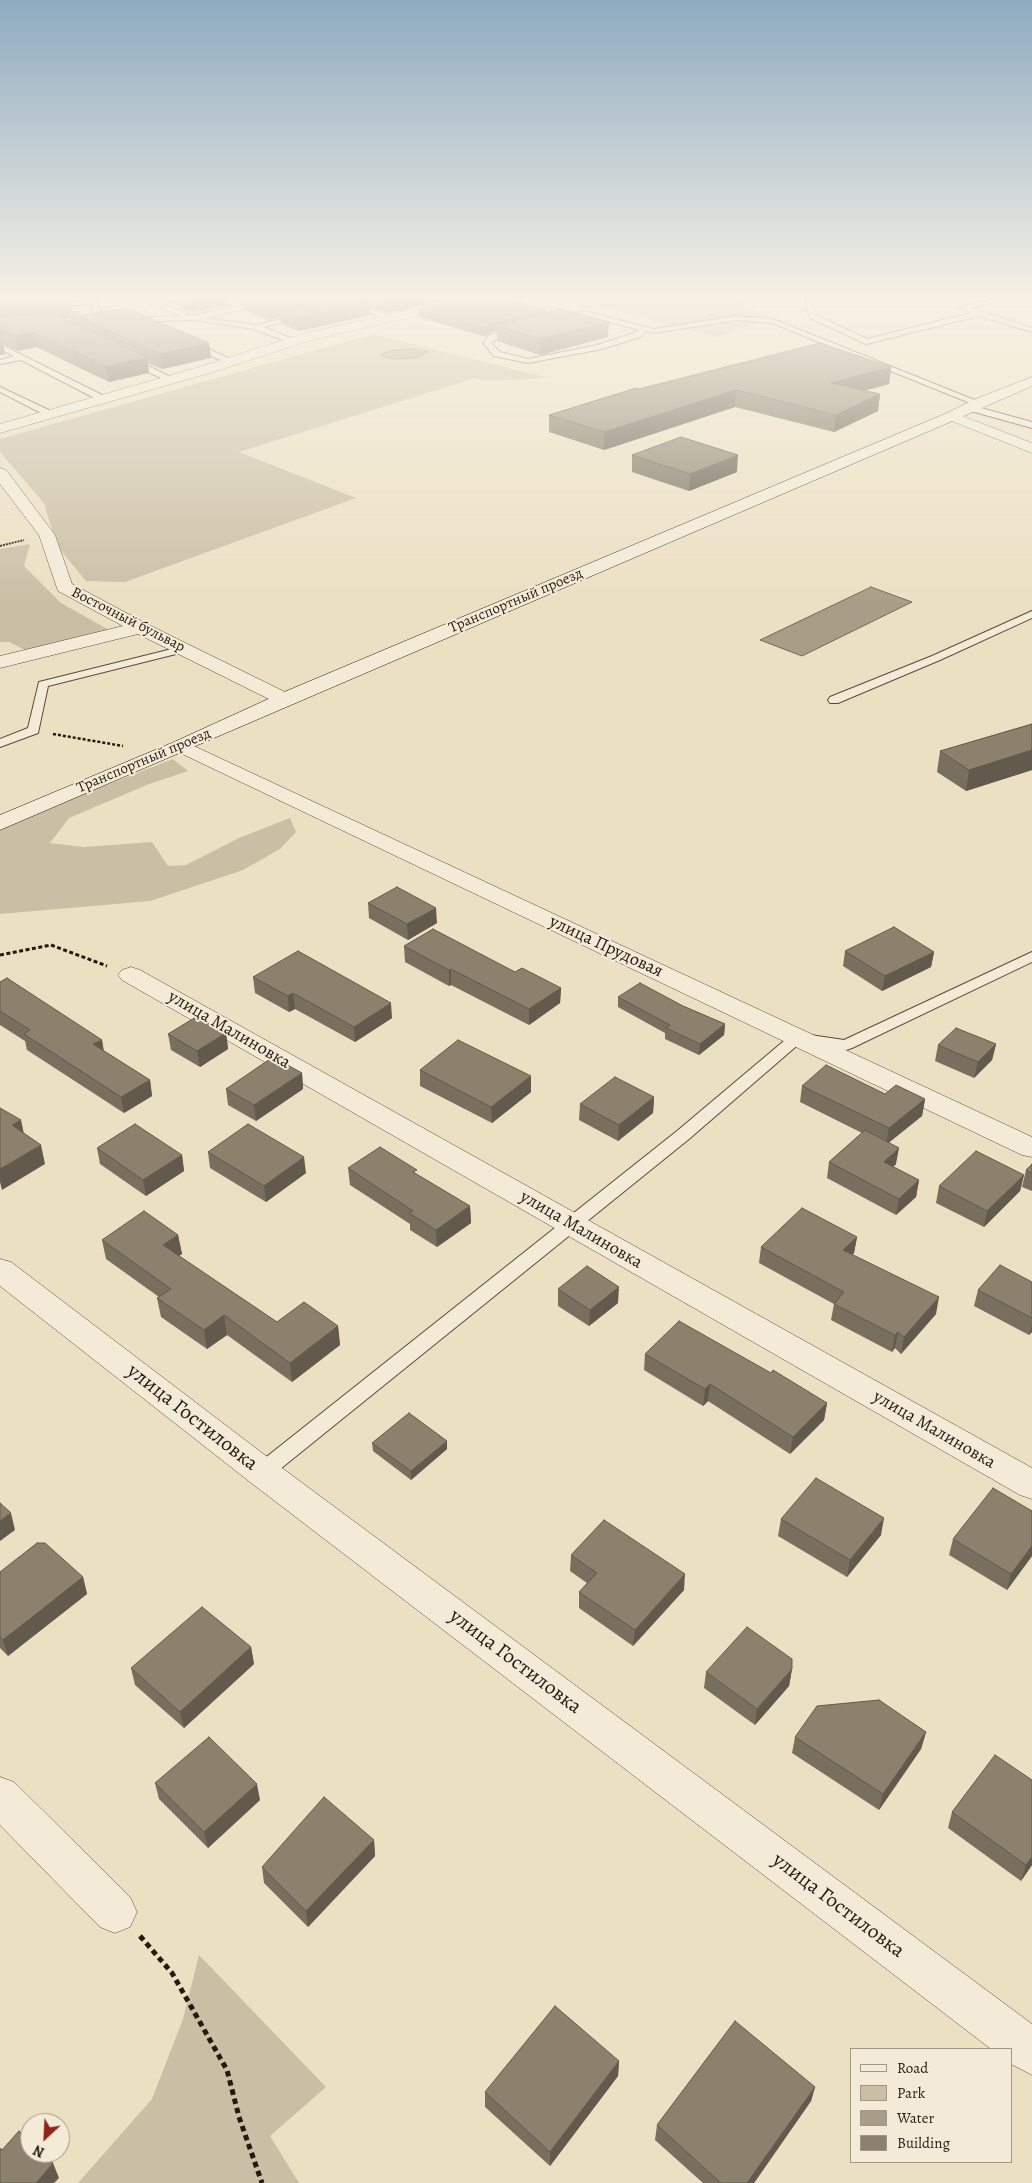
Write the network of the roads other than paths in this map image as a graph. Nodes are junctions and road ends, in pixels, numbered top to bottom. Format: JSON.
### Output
{"nodes":[{"id":1,"x":24,"y":401,"type":"edge"},
{"id":2,"x":96,"y":401,"type":"edge"},
{"id":3,"x":964,"y":401,"type":"edge"},
{"id":4,"x":984,"y":401,"type":"edge"},
{"id":5,"x":974,"y":405,"type":"junction"},
{"id":6,"x":50,"y":414,"type":"junction"},
{"id":7,"x":952,"y":416,"type":"junction"},
{"id":8,"x":1032,"y":425,"type":"edge"},
{"id":9,"x":0,"y":429,"type":"edge"},
{"id":10,"x":1032,"y":448,"type":"edge"},
{"id":11,"x":0,"y":473,"type":"edge"},
{"id":12,"x":1032,"y":614,"type":"edge"},
{"id":13,"x":140,"y":628,"type":"junction"},
{"id":14,"x":184,"y":649,"type":"junction"},
{"id":15,"x":0,"y":662,"type":"edge"},
{"id":16,"x":284,"y":699,"type":"junction"},
{"id":17,"x":834,"y":700,"type":"dead end"},
{"id":18,"x":0,"y":743,"type":"edge"},
{"id":19,"x":181,"y":746,"type":"junction"},
{"id":20,"x":0,"y":823,"type":"edge"},
{"id":21,"x":1032,"y":956,"type":"edge"},
{"id":22,"x":131,"y":974,"type":"road end"},
{"id":23,"x":797,"y":1038,"type":"junction"},
{"id":24,"x":1032,"y":1148,"type":"edge"},
{"id":25,"x":571,"y":1224,"type":"junction"},
{"id":26,"x":0,"y":1270,"type":"edge"},
{"id":27,"x":262,"y":1472,"type":"junction"},
{"id":28,"x":1032,"y":1485,"type":"edge"},
{"id":29,"x":0,"y":1796,"type":"edge"},
{"id":30,"x":114,"y":1912,"type":"road end"},
{"id":31,"x":1032,"y":2052,"type":"edge"}],
"edges":[{"from":1,"to":6,"type":"lane"},
{"from":2,"to":6,"type":"street"},
{"from":3,"to":5,"type":"lane"},
{"from":4,"to":5,"type":"street","name":"Транспортный проезд"},
{"from":5,"to":7,"type":"street","name":"Транспортный проезд"},
{"from":5,"to":8,"type":"lane"},
{"from":6,"to":9,"type":"street"},
{"from":7,"to":10,"type":"street"},
{"from":7,"to":16,"type":"street","name":"Транспортный проезд"},
{"from":11,"to":13,"type":"street","name":"Восточный бульвар"},
{"from":12,"to":17,"type":"lane"},
{"from":13,"to":14,"type":"street","name":"Восточный бульвар"},
{"from":13,"to":15,"type":"street"},
{"from":14,"to":16,"type":"street","name":"Восточный бульвар"},
{"from":14,"to":18,"type":"lane"},
{"from":16,"to":19,"type":"street","name":"Транспортный проезд"},
{"from":19,"to":20,"type":"street","name":"Транспортный проезд"},
{"from":19,"to":23,"type":"street","name":"улица Прудовая"},
{"from":21,"to":23,"type":"lane"},
{"from":22,"to":25,"type":"street","name":"улица Малиновка"},
{"from":23,"to":24,"type":"street","name":"улица Прудовая"},
{"from":23,"to":25,"type":"lane"},
{"from":25,"to":27,"type":"lane"},
{"from":25,"to":28,"type":"street","name":"улица Малиновка"},
{"from":26,"to":27,"type":"street","name":"улица Гостиловка"},
{"from":27,"to":31,"type":"street","name":"улица Гостиловка"},
{"from":29,"to":30,"type":"street"}]}
